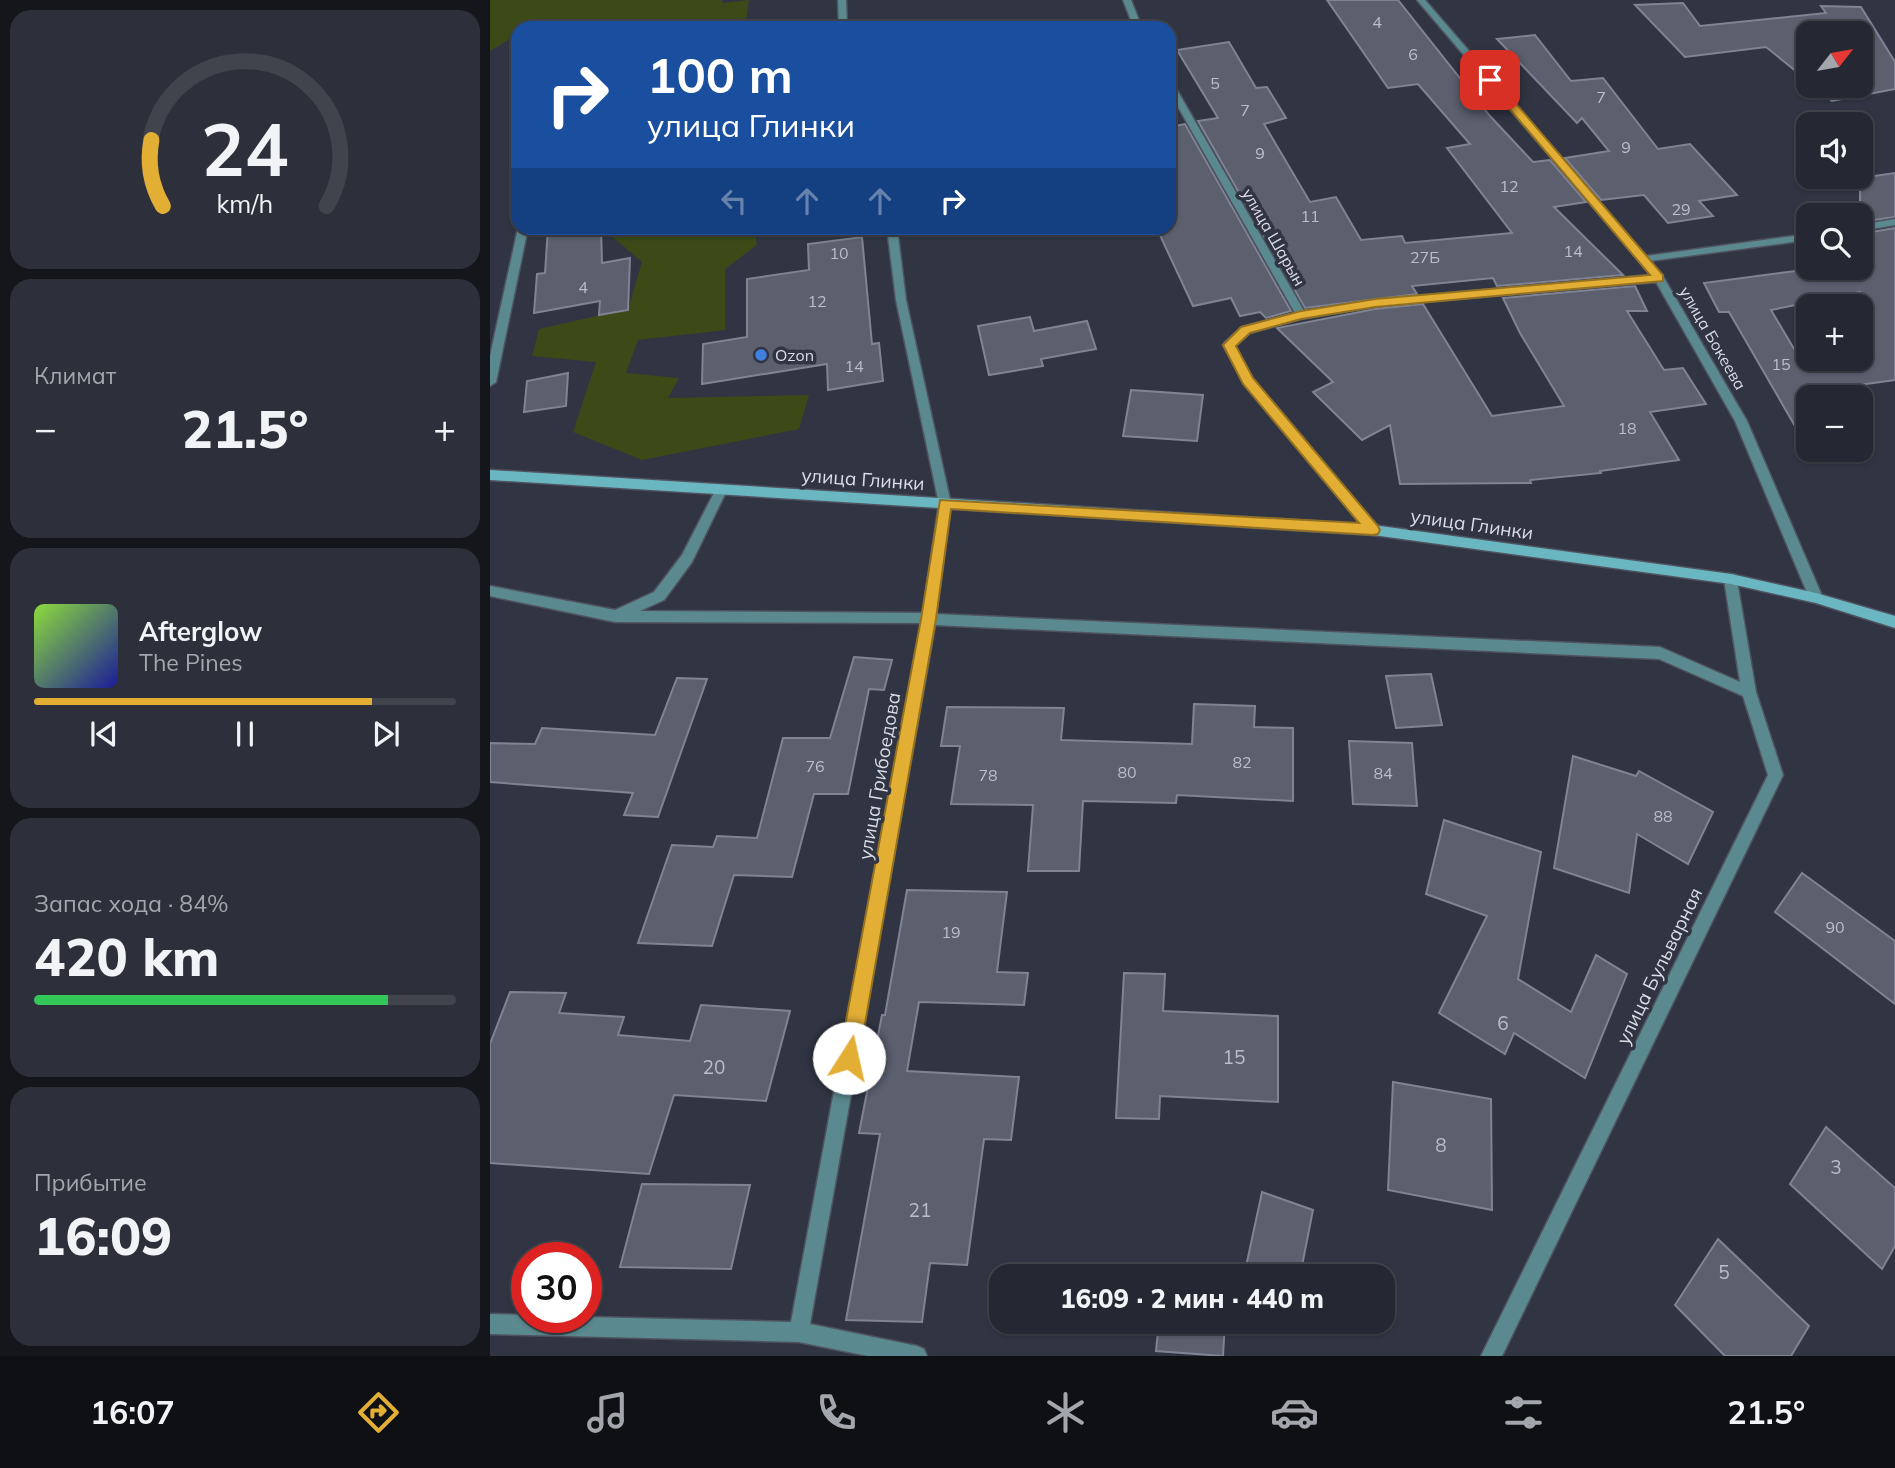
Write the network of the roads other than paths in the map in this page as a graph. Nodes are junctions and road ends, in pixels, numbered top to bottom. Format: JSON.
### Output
{"nodes":[{"id":1,"x":842,"y":0,"type":"edge"},
{"id":2,"x":1127,"y":0,"type":"edge"},
{"id":3,"x":1421,"y":0,"type":"edge"},
{"id":4,"x":843,"y":21,"type":"edge"},
{"id":5,"x":1135,"y":21,"type":"edge"},
{"id":6,"x":1176,"y":95,"type":"edge"},
{"id":7,"x":1895,"y":222,"type":"edge"},
{"id":8,"x":1873,"y":226,"type":"edge"},
{"id":9,"x":522,"y":235,"type":"edge"},
{"id":10,"x":893,"y":235,"type":"edge"},
{"id":11,"x":1796,"y":239,"type":"edge"},
{"id":12,"x":1645,"y":259,"type":"junction"},
{"id":13,"x":1659,"y":278,"type":"junction"},
{"id":14,"x":1301,"y":315,"type":"junction"},
{"id":15,"x":490,"y":382,"type":"edge"},
{"id":16,"x":490,"y":475,"type":"edge"},
{"id":17,"x":721,"y":490,"type":"junction"},
{"id":18,"x":945,"y":504,"type":"junction"},
{"id":19,"x":1373,"y":530,"type":"junction"},
{"id":20,"x":1731,"y":579,"type":"junction"},
{"id":21,"x":490,"y":591,"type":"edge"},
{"id":22,"x":1816,"y":598,"type":"junction"},
{"id":23,"x":615,"y":616,"type":"junction"},
{"id":24,"x":929,"y":619,"type":"junction"},
{"id":25,"x":1895,"y":622,"type":"edge"},
{"id":26,"x":1749,"y":692,"type":"junction"},
{"id":27,"x":490,"y":1324,"type":"edge"},
{"id":28,"x":799,"y":1332,"type":"junction"},
{"id":29,"x":917,"y":1356,"type":"edge"},
{"id":30,"x":1491,"y":1356,"type":"edge"}],
"edges":[{"from":1,"to":4,"type":"street"},
{"from":2,"to":5,"type":"street"},
{"from":3,"to":12,"type":"street","name":"улица Бокеева"},
{"from":6,"to":14,"type":"street","name":"улица Шарын"},
{"from":7,"to":8,"type":"street"},
{"from":9,"to":15,"type":"street"},
{"from":10,"to":18,"type":"street","name":"улица Грибоедова"},
{"from":11,"to":12,"type":"street"},
{"from":12,"to":13,"type":"street","name":"улица Бокеева"},
{"from":13,"to":14,"type":"street"},
{"from":13,"to":22,"type":"street","name":"улица Бокеева"},
{"from":14,"to":19,"type":"street","name":"улица Шарын"},
{"from":16,"to":17,"type":"main road","name":"улица Глинки"},
{"from":17,"to":18,"type":"main road","name":"улица Глинки"},
{"from":17,"to":23,"type":"street"},
{"from":18,"to":19,"type":"main road","name":"улица Глинки"},
{"from":18,"to":24,"type":"street","name":"улица Грибоедова"},
{"from":19,"to":20,"type":"main road","name":"улица Глинки"},
{"from":20,"to":22,"type":"main road","name":"улица Глинки"},
{"from":20,"to":26,"type":"street","name":"улица Бульварная"},
{"from":21,"to":23,"type":"street"},
{"from":22,"to":25,"type":"main road"},
{"from":23,"to":24,"type":"street"},
{"from":24,"to":26,"type":"street"},
{"from":24,"to":28,"type":"street","name":"улица Грибоедова"},
{"from":26,"to":30,"type":"street","name":"улица Бульварная"},
{"from":27,"to":28,"type":"street"},
{"from":28,"to":29,"type":"street"}]}
